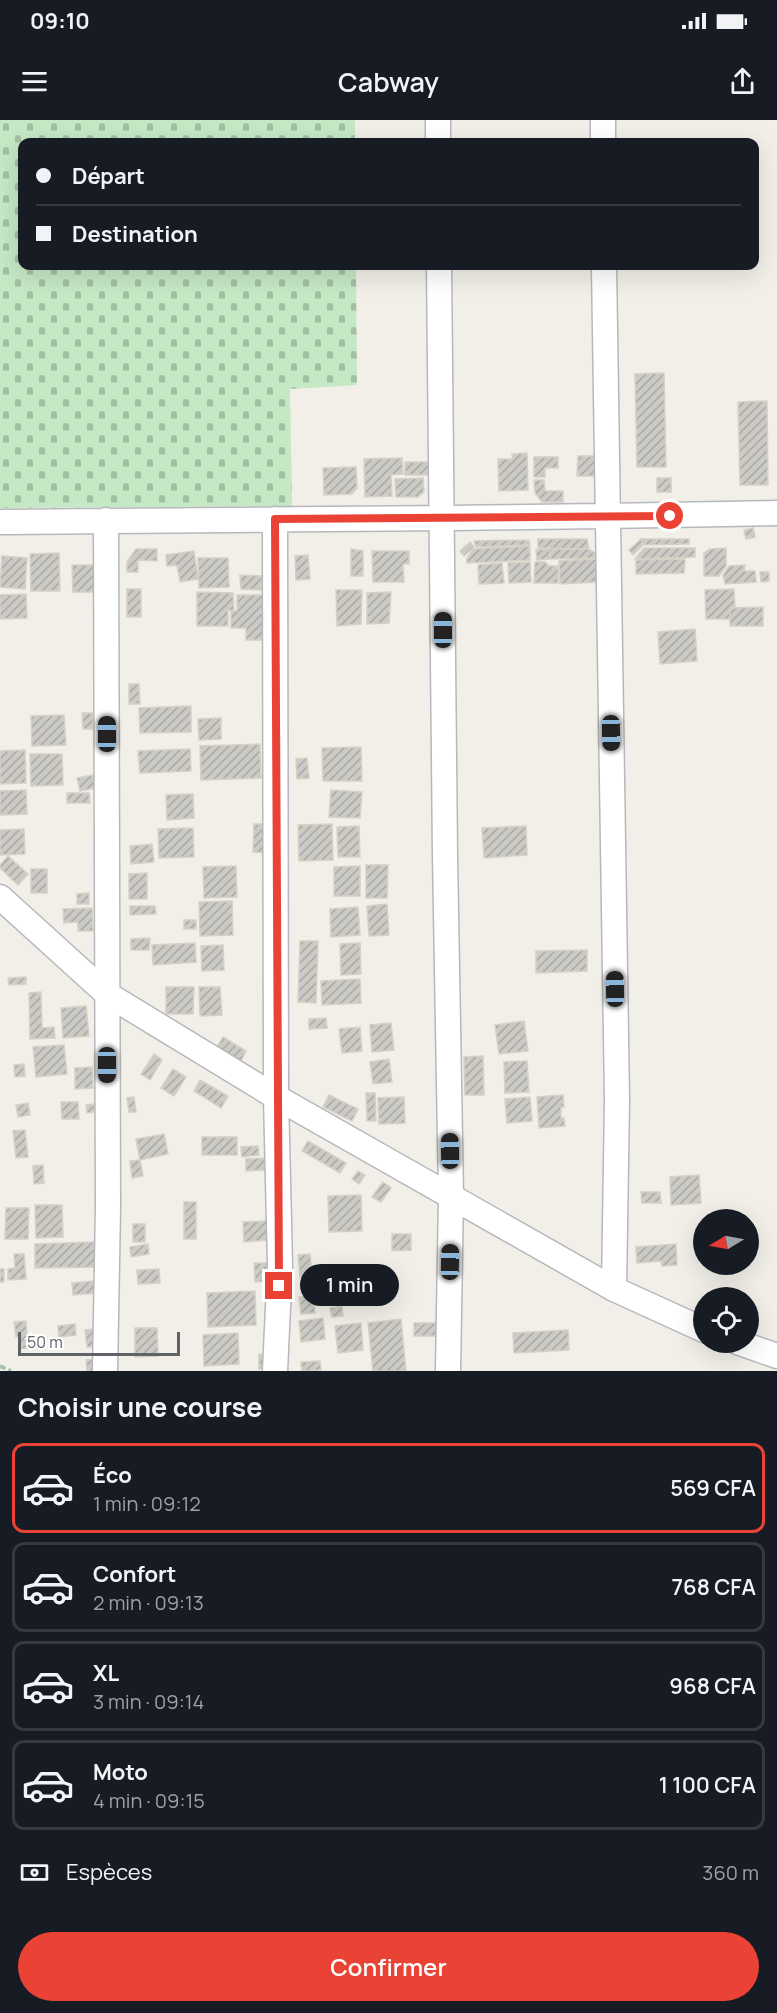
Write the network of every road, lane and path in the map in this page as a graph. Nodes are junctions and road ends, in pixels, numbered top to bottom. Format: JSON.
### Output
{"nodes":[{"id":1,"x":438,"y":120,"type":"edge"},
{"id":2,"x":603,"y":120,"type":"edge"},
{"id":3,"x":438,"y":138,"type":"edge"},
{"id":4,"x":603,"y":138,"type":"edge"},
{"id":5,"x":440,"y":270,"type":"edge"},
{"id":6,"x":604,"y":270,"type":"edge"},
{"id":7,"x":777,"y":513,"type":"edge"},
{"id":8,"x":442,"y":517,"type":"junction"},
{"id":9,"x":607,"y":517,"type":"junction"},
{"id":10,"x":275,"y":519,"type":"junction"},
{"id":11,"x":106,"y":520,"type":"junction"},
{"id":12,"x":0,"y":522,"type":"edge"},
{"id":13,"x":0,"y":897,"type":"edge"},
{"id":14,"x":107,"y":994,"type":"junction"},
{"id":15,"x":276,"y":1098,"type":"junction"},
{"id":16,"x":451,"y":1197,"type":"junction"},
{"id":17,"x":614,"y":1289,"type":"junction"},
{"id":18,"x":693,"y":1325,"type":"edge"},
{"id":19,"x":759,"y":1350,"type":"edge"},
{"id":20,"x":777,"y":1356,"type":"edge"},
{"id":21,"x":0,"y":1366,"type":"edge"},
{"id":22,"x":11,"y":1371,"type":"edge"},
{"id":23,"x":105,"y":1371,"type":"edge"},
{"id":24,"x":275,"y":1371,"type":"edge"},
{"id":25,"x":448,"y":1371,"type":"edge"}],
"edges":[{"from":1,"to":3,"type":"street"},
{"from":2,"to":4,"type":"street"},
{"from":5,"to":8,"type":"street"},
{"from":6,"to":9,"type":"street"},
{"from":7,"to":9,"type":"street"},
{"from":8,"to":9,"type":"street"},
{"from":8,"to":10,"type":"street"},
{"from":8,"to":16,"type":"street"},
{"from":9,"to":17,"type":"street"},
{"from":10,"to":11,"type":"street"},
{"from":10,"to":15,"type":"street"},
{"from":11,"to":12,"type":"street"},
{"from":11,"to":14,"type":"street"},
{"from":13,"to":14,"type":"street"},
{"from":14,"to":15,"type":"street"},
{"from":14,"to":23,"type":"street"},
{"from":15,"to":16,"type":"street"},
{"from":15,"to":24,"type":"street"},
{"from":16,"to":17,"type":"street"},
{"from":16,"to":25,"type":"street"},
{"from":17,"to":18,"type":"street"},
{"from":19,"to":20,"type":"street"},
{"from":21,"to":22,"type":"path"}]}
